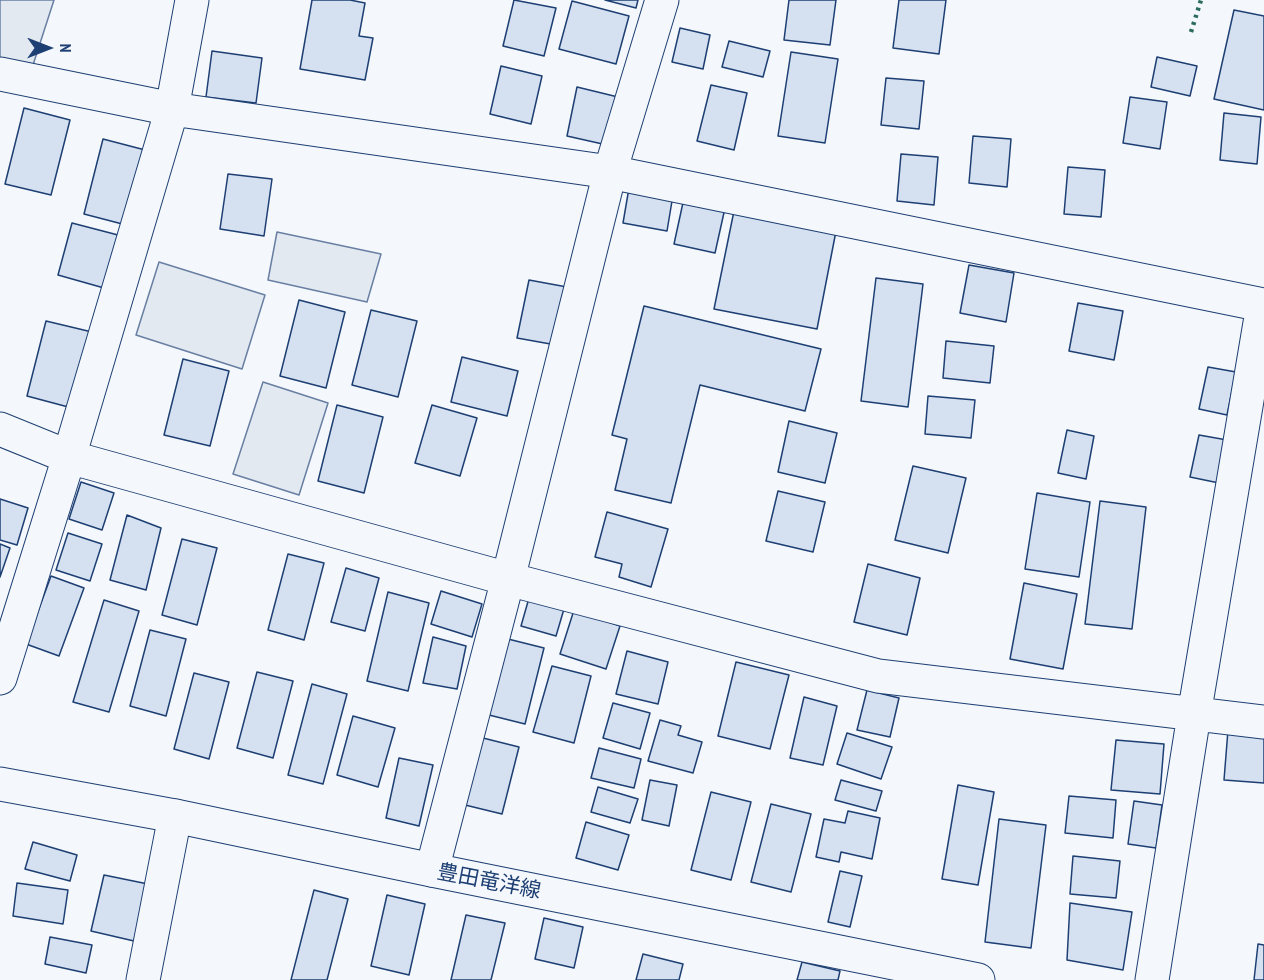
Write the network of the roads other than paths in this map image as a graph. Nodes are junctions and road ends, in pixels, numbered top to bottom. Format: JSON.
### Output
{"nodes":[{"id":1,"x":192,"y":0,"type":"edge"},
{"id":2,"x":662,"y":0,"type":"edge"},
{"id":3,"x":0,"y":74,"type":"edge"},
{"id":4,"x":172,"y":109,"type":"junction"},
{"id":5,"x":610,"y":172,"type":"junction"},
{"id":6,"x":0,"y":429,"type":"edge"},
{"id":7,"x":69,"y":457,"type":"junction"},
{"id":8,"x":508,"y":579,"type":"junction"},
{"id":9,"x":0,"y":678,"type":"edge"},
{"id":10,"x":1194,"y":715,"type":"junction"},
{"id":11,"x":1264,"y":722,"type":"edge"},
{"id":12,"x":0,"y":784,"type":"edge"},
{"id":13,"x":174,"y":816,"type":"junction"},
{"id":14,"x":432,"y":870,"type":"junction"},
{"id":15,"x":143,"y":980,"type":"edge"},
{"id":16,"x":978,"y":980,"type":"edge"},
{"id":17,"x":1152,"y":980,"type":"edge"}],
"edges":[{"from":1,"to":4,"type":"street"},
{"from":2,"to":5,"type":"street"},
{"from":3,"to":4,"type":"street"},
{"from":4,"to":5,"type":"street"},
{"from":4,"to":7,"type":"street"},
{"from":5,"to":8,"type":"street"},
{"from":5,"to":10,"type":"street"},
{"from":6,"to":7,"type":"street"},
{"from":7,"to":8,"type":"street"},
{"from":7,"to":9,"type":"street"},
{"from":8,"to":10,"type":"street"},
{"from":8,"to":14,"type":"street"},
{"from":10,"to":11,"type":"street"},
{"from":10,"to":17,"type":"street"},
{"from":12,"to":13,"type":"street","name":"豊田竜洋線"},
{"from":13,"to":14,"type":"street","name":"豊田竜洋線"},
{"from":13,"to":15,"type":"street"},
{"from":14,"to":16,"type":"street","name":"豊田竜洋線"}]}
